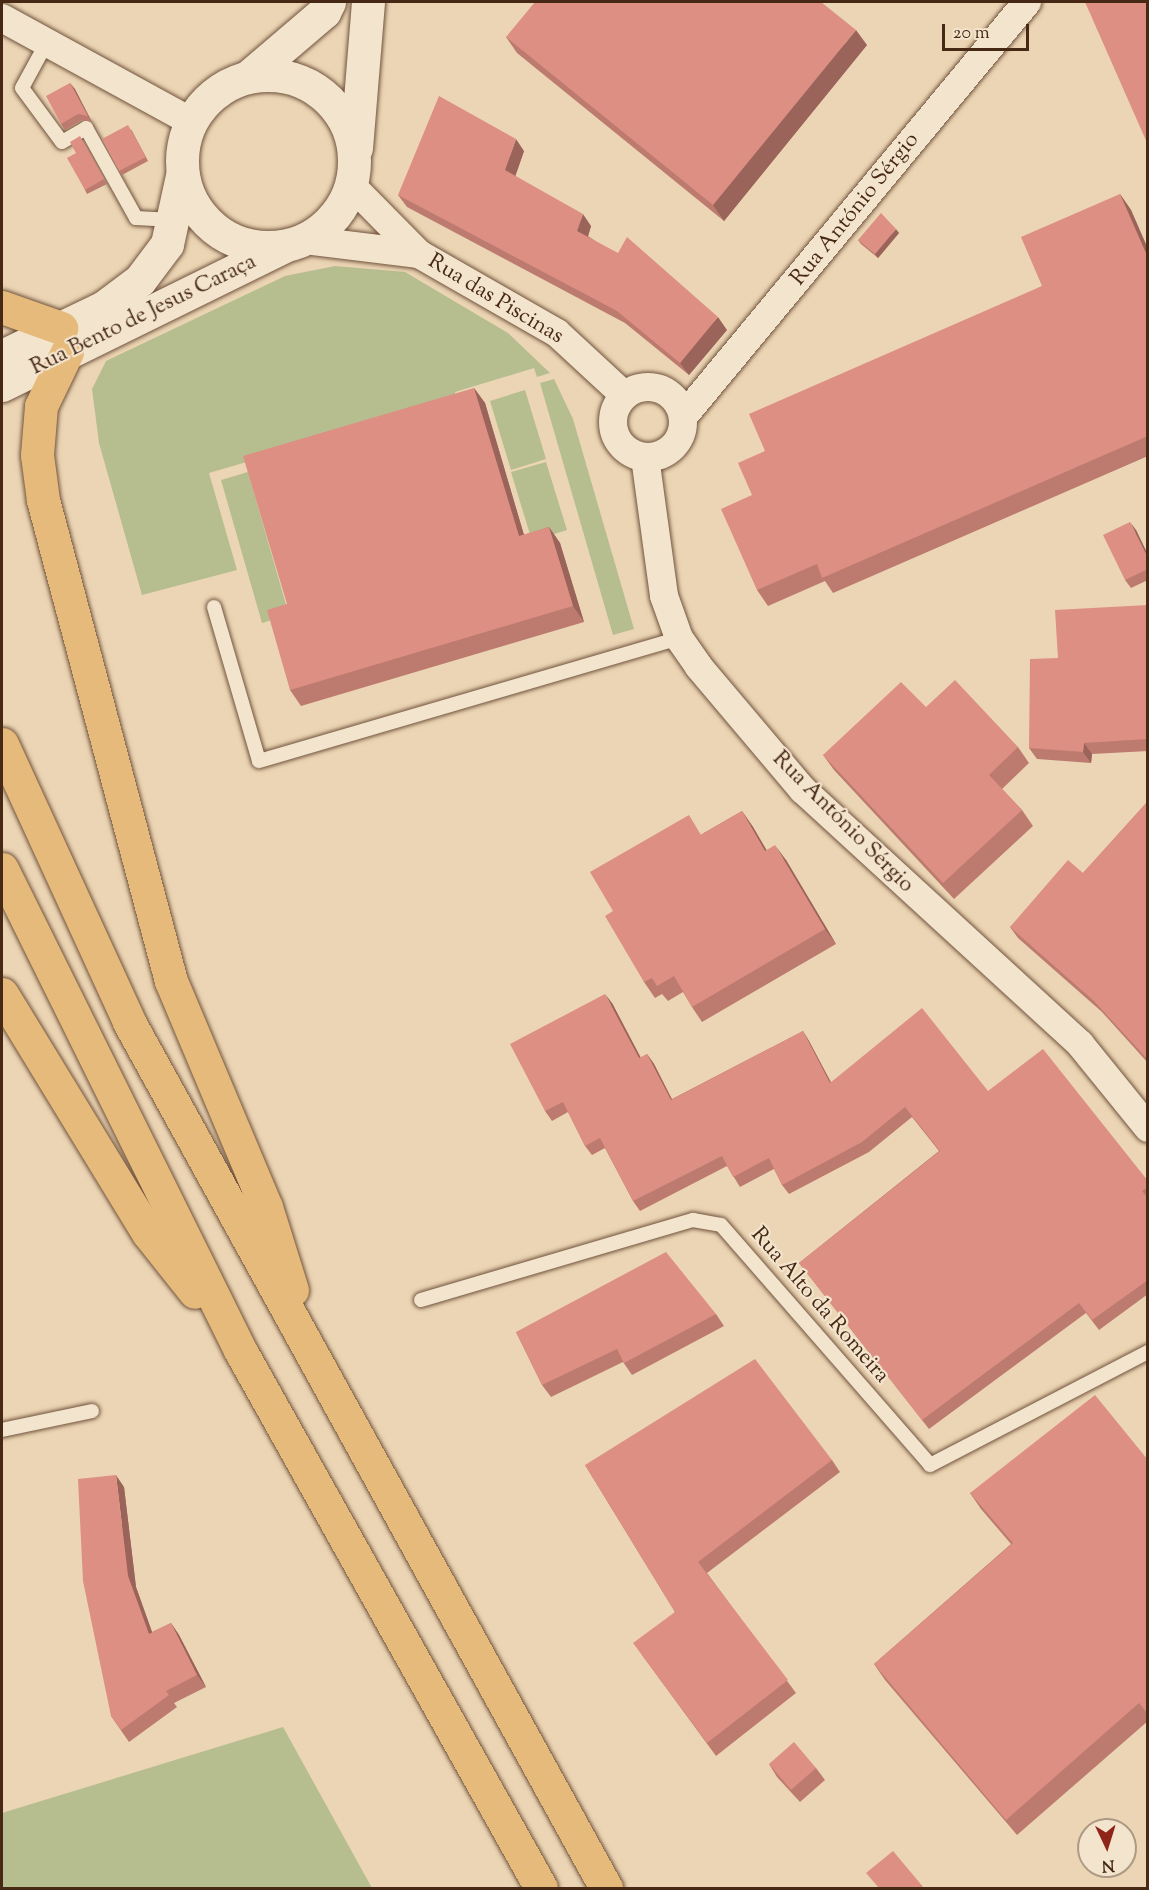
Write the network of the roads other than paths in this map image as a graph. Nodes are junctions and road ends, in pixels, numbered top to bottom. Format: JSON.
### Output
{"nodes":[{"id":1,"x":328,"y":2,"type":"edge"},
{"id":2,"x":368,"y":2,"type":"edge"},
{"id":3,"x":1027,"y":2,"type":"edge"},
{"id":4,"x":2,"y":18,"type":"edge"},
{"id":5,"x":47,"y":42,"type":"junction"},
{"id":6,"x":249,"y":76,"type":"junction"},
{"id":7,"x":190,"y":122,"type":"junction"},
{"id":8,"x":354,"y":171,"type":"junction"},
{"id":9,"x":182,"y":176,"type":"junction"},
{"id":10,"x":173,"y":220,"type":"junction"},
{"id":11,"x":295,"y":243,"type":"junction"},
{"id":12,"x":419,"y":254,"type":"junction"},
{"id":13,"x":2,"y":307,"type":"edge"},
{"id":14,"x":64,"y":340,"type":"junction"},
{"id":15,"x":2,"y":356,"type":"edge"},
{"id":16,"x":2,"y":385,"type":"edge"},
{"id":17,"x":624,"y":395,"type":"junction"},
{"id":18,"x":683,"y":417,"type":"junction"},
{"id":19,"x":645,"y":457,"type":"junction"},
{"id":20,"x":214,"y":607,"type":"dead end"},
{"id":21,"x":679,"y":638,"type":"junction"},
{"id":22,"x":2,"y":744,"type":"edge"},
{"id":23,"x":2,"y":869,"type":"edge"},
{"id":24,"x":2,"y":994,"type":"edge"},
{"id":25,"x":1148,"y":1128,"type":"edge"},
{"id":26,"x":421,"y":1300,"type":"dead end"},
{"id":27,"x":240,"y":1350,"type":"junction"},
{"id":28,"x":1148,"y":1352,"type":"edge"},
{"id":29,"x":315,"y":1363,"type":"junction"},
{"id":30,"x":92,"y":1411,"type":"dead end"},
{"id":31,"x":2,"y":1430,"type":"edge"},
{"id":32,"x":542,"y":1888,"type":"edge"},
{"id":33,"x":606,"y":1888,"type":"edge"}],
"edges":[{"from":1,"to":6,"type":"main road"},
{"from":2,"to":8,"type":"main road"},
{"from":3,"to":18,"type":"street","name":"Rua António Sérgio"},
{"from":4,"to":5,"type":"street"},
{"from":5,"to":7,"type":"street"},
{"from":5,"to":10,"type":"lane"},
{"from":6,"to":7,"type":"main road"},
{"from":6,"to":8,"type":"main road"},
{"from":7,"to":9,"type":"main road"},
{"from":8,"to":11,"type":"main road"},
{"from":8,"to":12,"type":"street","name":"Rua das Piscinas"},
{"from":9,"to":10,"type":"main road","name":"Rua Bento de Jesus Caraça"},
{"from":9,"to":11,"type":"main road"},
{"from":10,"to":14,"type":"main road","name":"Rua Bento de Jesus Caraça"},
{"from":11,"to":12,"type":"street","name":"Rua das Piscinas"},
{"from":11,"to":14,"type":"main road","name":"Rua Bento de Jesus Caraça"},
{"from":12,"to":17,"type":"street","name":"Rua das Piscinas"},
{"from":13,"to":14,"type":"highway"},
{"from":14,"to":15,"type":"main road","name":"Rua Bento de Jesus Caraça"},
{"from":14,"to":16,"type":"main road","name":"Rua Bento de Jesus Caraça"},
{"from":14,"to":29,"type":"highway"},
{"from":17,"to":18,"type":"street"},
{"from":17,"to":19,"type":"street"},
{"from":18,"to":19,"type":"street"},
{"from":19,"to":21,"type":"street","name":"Rua António Sérgio"},
{"from":20,"to":21,"type":"lane"},
{"from":21,"to":25,"type":"street","name":"Rua António Sérgio"},
{"from":22,"to":29,"type":"highway"},
{"from":23,"to":27,"type":"highway"},
{"from":24,"to":27,"type":"highway"},
{"from":26,"to":28,"type":"lane","name":"Rua Alto da Romeira"},
{"from":27,"to":32,"type":"highway"},
{"from":29,"to":33,"type":"highway"},
{"from":30,"to":31,"type":"lane"}]}
